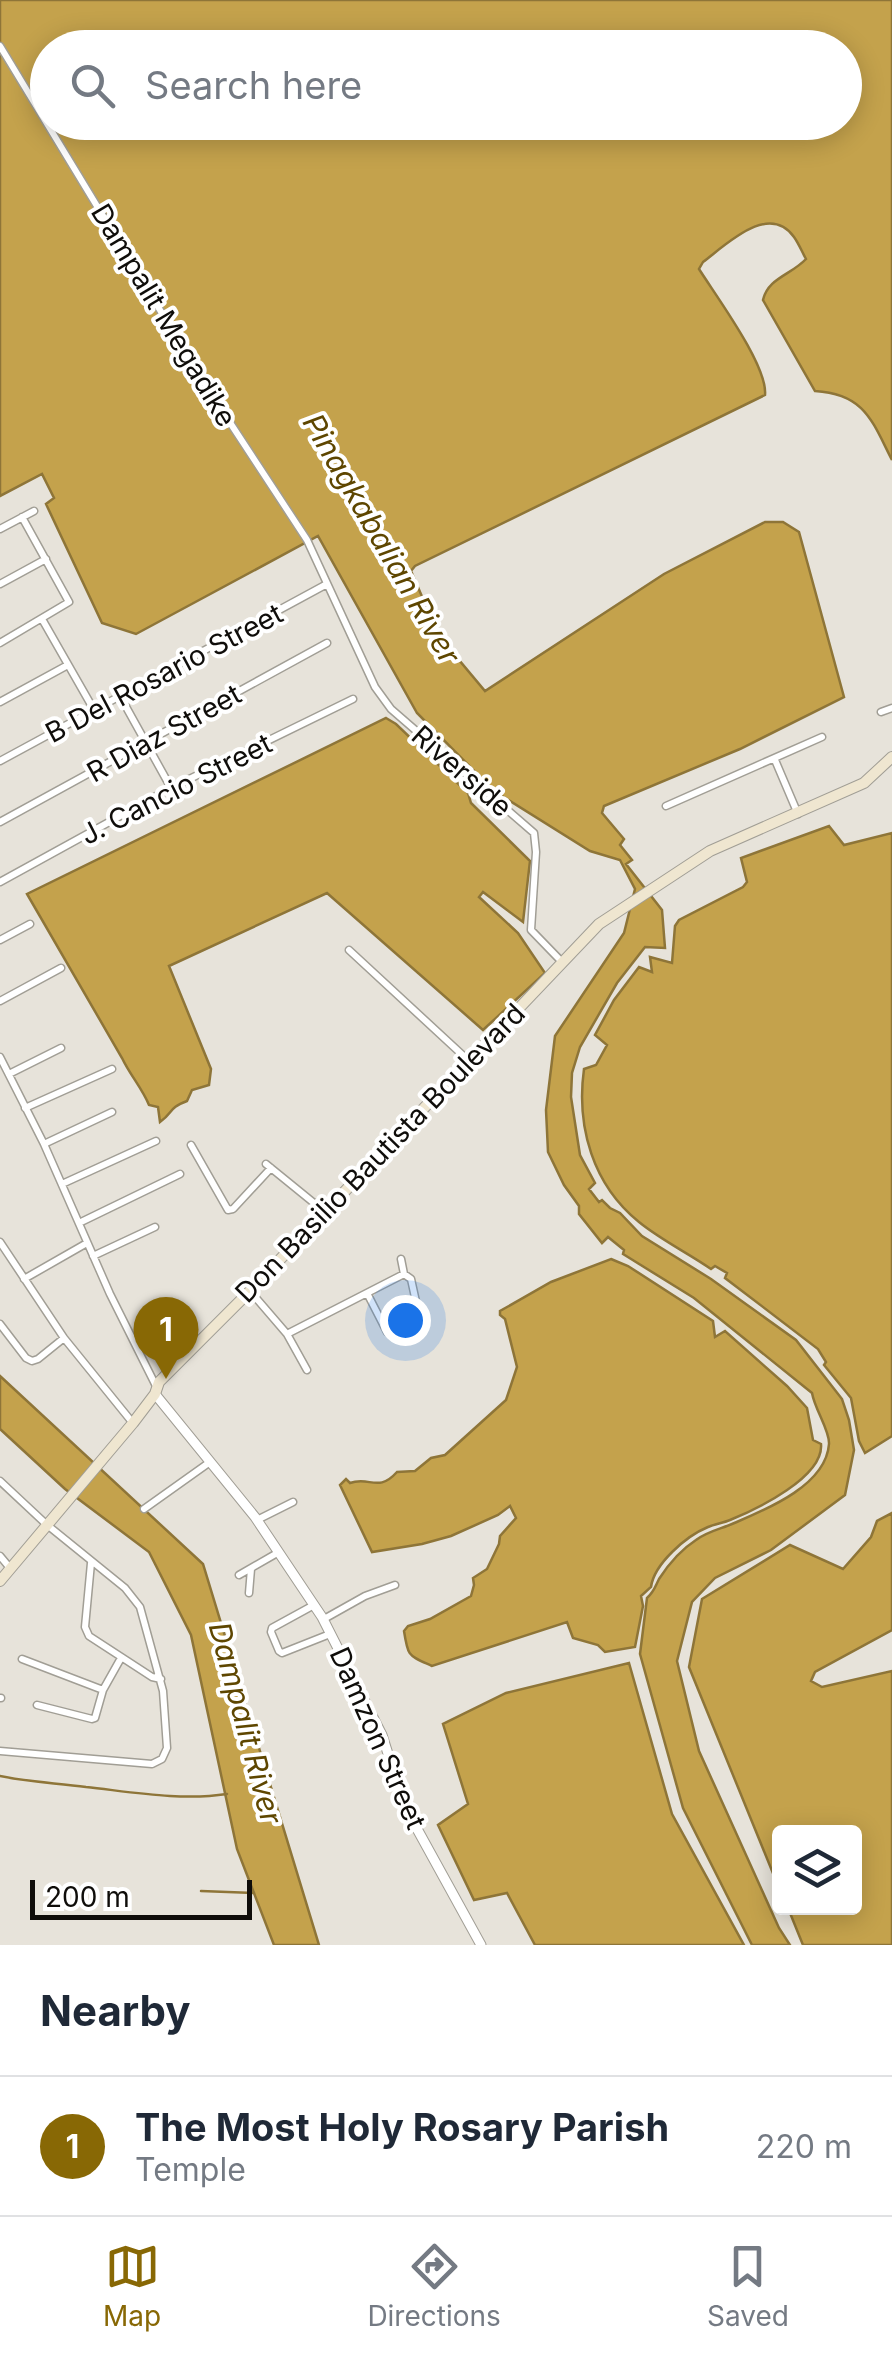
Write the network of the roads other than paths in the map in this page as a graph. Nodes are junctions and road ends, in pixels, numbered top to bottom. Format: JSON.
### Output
{"nodes":[{"id":1,"x":0,"y":46,"type":"edge"},
{"id":2,"x":30,"y":96,"type":"edge"},
{"id":3,"x":57,"y":140,"type":"edge"},
{"id":4,"x":34,"y":511,"type":"dead end"},
{"id":5,"x":22,"y":517,"type":"junction"},
{"id":6,"x":0,"y":529,"type":"edge"},
{"id":7,"x":46,"y":558,"type":"junction"},
{"id":8,"x":0,"y":584,"type":"edge"},
{"id":9,"x":327,"y":584,"type":"junction"},
{"id":10,"x":42,"y":620,"type":"junction"},
{"id":11,"x":0,"y":643,"type":"edge"},
{"id":12,"x":327,"y":643,"type":"dead end"},
{"id":13,"x":66,"y":666,"type":"junction"},
{"id":14,"x":120,"y":696,"type":"junction"},
{"id":15,"x":353,"y":699,"type":"dead end"},
{"id":16,"x":0,"y":702,"type":"edge"},
{"id":17,"x":892,"y":708,"type":"edge"},
{"id":18,"x":94,"y":710,"type":"junction"},
{"id":19,"x":881,"y":712,"type":"dead end"},
{"id":20,"x":822,"y":737,"type":"dead end"},
{"id":21,"x":145,"y":743,"type":"junction"},
{"id":22,"x":892,"y":757,"type":"edge"},
{"id":23,"x":774,"y":760,"type":"junction"},
{"id":24,"x":0,"y":761,"type":"edge"},
{"id":25,"x":172,"y":788,"type":"junction"},
{"id":26,"x":666,"y":806,"type":"dead end"},
{"id":27,"x":798,"y":814,"type":"junction"},
{"id":28,"x":0,"y":822,"type":"edge"},
{"id":29,"x":0,"y":882,"type":"edge"},
{"id":30,"x":30,"y":924,"type":"dead end"},
{"id":31,"x":0,"y":940,"type":"edge"},
{"id":32,"x":349,"y":950,"type":"dead end"},
{"id":33,"x":562,"y":962,"type":"junction"},
{"id":34,"x":62,"y":968,"type":"dead end"},
{"id":35,"x":0,"y":1000,"type":"edge"},
{"id":36,"x":61,"y":1048,"type":"dead end"},
{"id":37,"x":0,"y":1056,"type":"edge"},
{"id":38,"x":469,"y":1061,"type":"junction"},
{"id":39,"x":112,"y":1069,"type":"dead end"},
{"id":40,"x":9,"y":1074,"type":"junction"},
{"id":41,"x":26,"y":1108,"type":"junction"},
{"id":42,"x":112,"y":1112,"type":"dead end"},
{"id":43,"x":156,"y":1141,"type":"dead end"},
{"id":44,"x":44,"y":1144,"type":"junction"},
{"id":45,"x":191,"y":1145,"type":"dead end"},
{"id":46,"x":180,"y":1174,"type":"dead end"},
{"id":47,"x":62,"y":1184,"type":"junction"},
{"id":48,"x":325,"y":1212,"type":"junction"},
{"id":49,"x":78,"y":1223,"type":"junction"},
{"id":50,"x":154,"y":1228,"type":"dead end"},
{"id":51,"x":0,"y":1242,"type":"edge"},
{"id":52,"x":87,"y":1243,"type":"junction"},
{"id":53,"x":93,"y":1256,"type":"junction"},
{"id":54,"x":401,"y":1259,"type":"dead end"},
{"id":55,"x":404,"y":1274,"type":"junction"},
{"id":56,"x":24,"y":1279,"type":"junction"},
{"id":57,"x":250,"y":1291,"type":"junction"},
{"id":58,"x":367,"y":1293,"type":"junction"},
{"id":59,"x":420,"y":1320,"type":"dead end"},
{"id":60,"x":0,"y":1324,"type":"edge"},
{"id":61,"x":388,"y":1332,"type":"dead end"},
{"id":62,"x":288,"y":1334,"type":"junction"},
{"id":63,"x":64,"y":1338,"type":"junction"},
{"id":64,"x":307,"y":1370,"type":"dead end"},
{"id":65,"x":156,"y":1391,"type":"junction"},
{"id":66,"x":133,"y":1423,"type":"junction"},
{"id":67,"x":210,"y":1462,"type":"junction"},
{"id":68,"x":0,"y":1482,"type":"edge"},
{"id":69,"x":293,"y":1502,"type":"dead end"},
{"id":70,"x":144,"y":1508,"type":"dead end"},
{"id":71,"x":257,"y":1520,"type":"junction"},
{"id":72,"x":46,"y":1524,"type":"junction"},
{"id":73,"x":279,"y":1552,"type":"junction"},
{"id":74,"x":0,"y":1556,"type":"edge"},
{"id":75,"x":91,"y":1562,"type":"junction"},
{"id":76,"x":252,"y":1568,"type":"junction"},
{"id":77,"x":4,"y":1572,"type":"edge"},
{"id":78,"x":239,"y":1575,"type":"dead end"},
{"id":79,"x":394,"y":1585,"type":"dead end"},
{"id":80,"x":249,"y":1592,"type":"dead end"},
{"id":81,"x":314,"y":1605,"type":"junction"},
{"id":82,"x":324,"y":1619,"type":"junction"},
{"id":83,"x":332,"y":1634,"type":"junction"},
{"id":84,"x":121,"y":1658,"type":"junction"},
{"id":85,"x":22,"y":1660,"type":"dead end"},
{"id":86,"x":161,"y":1679,"type":"junction"},
{"id":87,"x":103,"y":1690,"type":"junction"},
{"id":88,"x":37,"y":1705,"type":"dead end"},
{"id":89,"x":0,"y":1751,"type":"edge"},
{"id":90,"x":480,"y":1945,"type":"edge"}],
"edges":[{"from":1,"to":2,"type":"street","name":"Dampalit Megadike"},
{"from":3,"to":9,"type":"street","name":"Dampalit Megadike"},
{"from":4,"to":5,"type":"street"},
{"from":5,"to":6,"type":"street"},
{"from":5,"to":7,"type":"street"},
{"from":7,"to":8,"type":"street"},
{"from":7,"to":10,"type":"street"},
{"from":9,"to":14,"type":"street","name":"B Del Rosario Street"},
{"from":9,"to":33,"type":"street","name":"Riverside"},
{"from":10,"to":11,"type":"street"},
{"from":10,"to":13,"type":"street"},
{"from":12,"to":21,"type":"street","name":"R Diaz Street"},
{"from":13,"to":16,"type":"street"},
{"from":13,"to":18,"type":"street"},
{"from":14,"to":18,"type":"street","name":"B Del Rosario Street"},
{"from":14,"to":21,"type":"street"},
{"from":15,"to":25,"type":"street","name":"J. Cancio Street"},
{"from":17,"to":19,"type":"street"},
{"from":18,"to":24,"type":"street","name":"B Del Rosario Street"},
{"from":20,"to":23,"type":"street"},
{"from":21,"to":25,"type":"street"},
{"from":21,"to":28,"type":"street","name":"R Diaz Street"},
{"from":22,"to":27,"type":"main road","name":"Don Basilio Bautista Boulevard"},
{"from":23,"to":26,"type":"street"},
{"from":23,"to":27,"type":"street"},
{"from":25,"to":29,"type":"street","name":"J. Cancio Street"},
{"from":27,"to":33,"type":"main road","name":"Don Basilio Bautista Boulevard"},
{"from":30,"to":31,"type":"street"},
{"from":32,"to":38,"type":"street"},
{"from":33,"to":38,"type":"main road","name":"Don Basilio Bautista Boulevard"},
{"from":34,"to":35,"type":"street"},
{"from":36,"to":40,"type":"street"},
{"from":37,"to":40,"type":"street"},
{"from":38,"to":48,"type":"main road","name":"Don Basilio Bautista Boulevard"},
{"from":39,"to":41,"type":"street"},
{"from":40,"to":41,"type":"street"},
{"from":41,"to":44,"type":"street"},
{"from":42,"to":44,"type":"street"},
{"from":43,"to":47,"type":"street"},
{"from":44,"to":47,"type":"street"},
{"from":45,"to":48,"type":"street"},
{"from":46,"to":49,"type":"street"},
{"from":47,"to":49,"type":"street"},
{"from":48,"to":57,"type":"main road","name":"Don Basilio Bautista Boulevard"},
{"from":49,"to":52,"type":"street"},
{"from":50,"to":53,"type":"street"},
{"from":51,"to":56,"type":"street"},
{"from":52,"to":53,"type":"street"},
{"from":52,"to":56,"type":"street"},
{"from":53,"to":65,"type":"street"},
{"from":54,"to":55,"type":"street"},
{"from":55,"to":58,"type":"street"},
{"from":55,"to":59,"type":"street"},
{"from":56,"to":63,"type":"street"},
{"from":57,"to":62,"type":"street"},
{"from":57,"to":65,"type":"main road","name":"Don Basilio Bautista Boulevard"},
{"from":58,"to":61,"type":"street"},
{"from":58,"to":62,"type":"street"},
{"from":60,"to":63,"type":"street"},
{"from":62,"to":64,"type":"street"},
{"from":63,"to":66,"type":"street"},
{"from":65,"to":66,"type":"main road","name":"Don Basilio Bautista Boulevard"},
{"from":65,"to":67,"type":"street","name":"Damzon Street"},
{"from":66,"to":72,"type":"main road","name":"Don Basilio Bautista Boulevard"},
{"from":67,"to":70,"type":"street"},
{"from":67,"to":71,"type":"street","name":"Damzon Street"},
{"from":68,"to":72,"type":"street"},
{"from":69,"to":71,"type":"street"},
{"from":71,"to":73,"type":"street","name":"Damzon Street"},
{"from":72,"to":75,"type":"street"},
{"from":72,"to":77,"type":"main road","name":"Don Basilio Bautista Boulevard"},
{"from":73,"to":76,"type":"street"},
{"from":73,"to":81,"type":"street","name":"Damzon Street"},
{"from":74,"to":77,"type":"street"},
{"from":75,"to":84,"type":"street"},
{"from":75,"to":86,"type":"street"},
{"from":76,"to":78,"type":"street"},
{"from":76,"to":80,"type":"street"},
{"from":79,"to":82,"type":"street"},
{"from":81,"to":82,"type":"street","name":"Damzon Street"},
{"from":81,"to":83,"type":"street"},
{"from":82,"to":83,"type":"street","name":"Damzon Street"},
{"from":83,"to":90,"type":"street","name":"Damzon Street"},
{"from":84,"to":86,"type":"street"},
{"from":84,"to":87,"type":"street"},
{"from":85,"to":87,"type":"street"},
{"from":86,"to":89,"type":"street"},
{"from":87,"to":88,"type":"street"}]}
